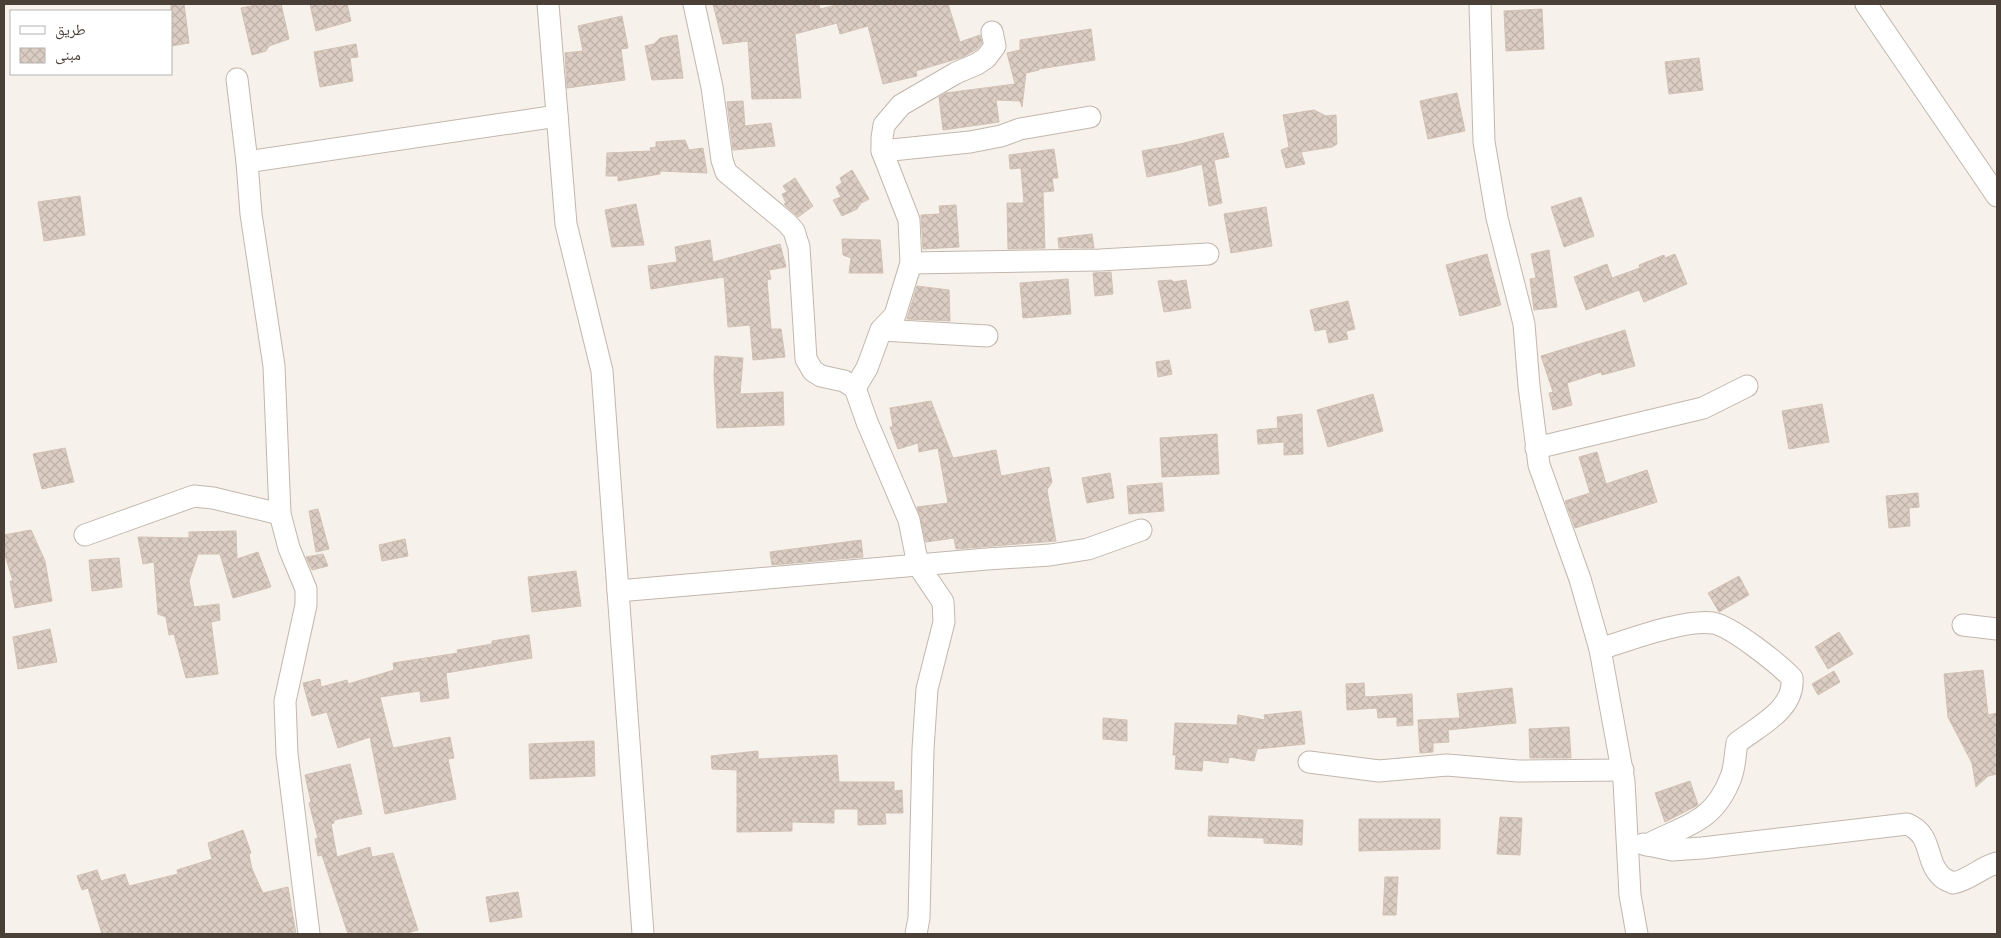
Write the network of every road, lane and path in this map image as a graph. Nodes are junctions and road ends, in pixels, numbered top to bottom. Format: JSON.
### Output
{"nodes":[{"id":1,"x":548,"y":4,"type":"edge"},
{"id":2,"x":694,"y":4,"type":"edge"},
{"id":3,"x":1480,"y":4,"type":"edge"},
{"id":4,"x":1866,"y":4,"type":"edge"},
{"id":5,"x":992,"y":32,"type":"dead end"},
{"id":6,"x":237,"y":78,"type":"dead end"},
{"id":7,"x":557,"y":116,"type":"junction"},
{"id":8,"x":1090,"y":117,"type":"dead end"},
{"id":9,"x":882,"y":150,"type":"junction"},
{"id":10,"x":247,"y":162,"type":"junction"},
{"id":11,"x":1997,"y":196,"type":"edge"},
{"id":12,"x":1208,"y":254,"type":"dead end"},
{"id":13,"x":911,"y":263,"type":"junction"},
{"id":14,"x":881,"y":330,"type":"junction"},
{"id":15,"x":986,"y":336,"type":"dead end"},
{"id":16,"x":1746,"y":386,"type":"dead end"},
{"id":17,"x":855,"y":388,"type":"junction"},
{"id":18,"x":1536,"y":448,"type":"junction"},
{"id":19,"x":280,"y":514,"type":"junction"},
{"id":20,"x":1141,"y":530,"type":"dead end"},
{"id":21,"x":85,"y":534,"type":"dead end"},
{"id":22,"x":918,"y":565,"type":"junction"},
{"id":23,"x":618,"y":591,"type":"junction"},
{"id":24,"x":1963,"y":624,"type":"dead end"},
{"id":25,"x":1997,"y":629,"type":"edge"},
{"id":26,"x":1600,"y":649,"type":"junction"},
{"id":27,"x":1309,"y":762,"type":"dead end"},
{"id":28,"x":1623,"y":770,"type":"junction"},
{"id":29,"x":1626,"y":838,"type":"junction"},
{"id":30,"x":1647,"y":845,"type":"junction"},
{"id":31,"x":1997,"y":863,"type":"edge"},
{"id":32,"x":309,"y":934,"type":"edge"},
{"id":33,"x":643,"y":934,"type":"edge"},
{"id":34,"x":916,"y":934,"type":"edge"},
{"id":35,"x":1637,"y":934,"type":"edge"}],
"edges":[{"from":1,"to":7,"type":"street"},
{"from":2,"to":17,"type":"street"},
{"from":3,"to":18,"type":"street"},
{"from":4,"to":11,"type":"street"},
{"from":5,"to":9,"type":"street"},
{"from":6,"to":10,"type":"street"},
{"from":7,"to":10,"type":"street"},
{"from":7,"to":23,"type":"street"},
{"from":8,"to":9,"type":"street"},
{"from":9,"to":13,"type":"street"},
{"from":10,"to":19,"type":"street"},
{"from":12,"to":13,"type":"street"},
{"from":13,"to":14,"type":"street"},
{"from":14,"to":15,"type":"street"},
{"from":14,"to":17,"type":"street"},
{"from":16,"to":18,"type":"street"},
{"from":17,"to":22,"type":"street"},
{"from":18,"to":26,"type":"street"},
{"from":19,"to":21,"type":"street"},
{"from":19,"to":32,"type":"street"},
{"from":20,"to":22,"type":"street"},
{"from":22,"to":23,"type":"street"},
{"from":22,"to":34,"type":"street"},
{"from":23,"to":33,"type":"street"},
{"from":24,"to":25,"type":"street"},
{"from":26,"to":28,"type":"street"},
{"from":26,"to":30,"type":"street"},
{"from":27,"to":28,"type":"street"},
{"from":28,"to":29,"type":"street"},
{"from":29,"to":30,"type":"street"},
{"from":29,"to":35,"type":"street"},
{"from":30,"to":31,"type":"street"}]}
